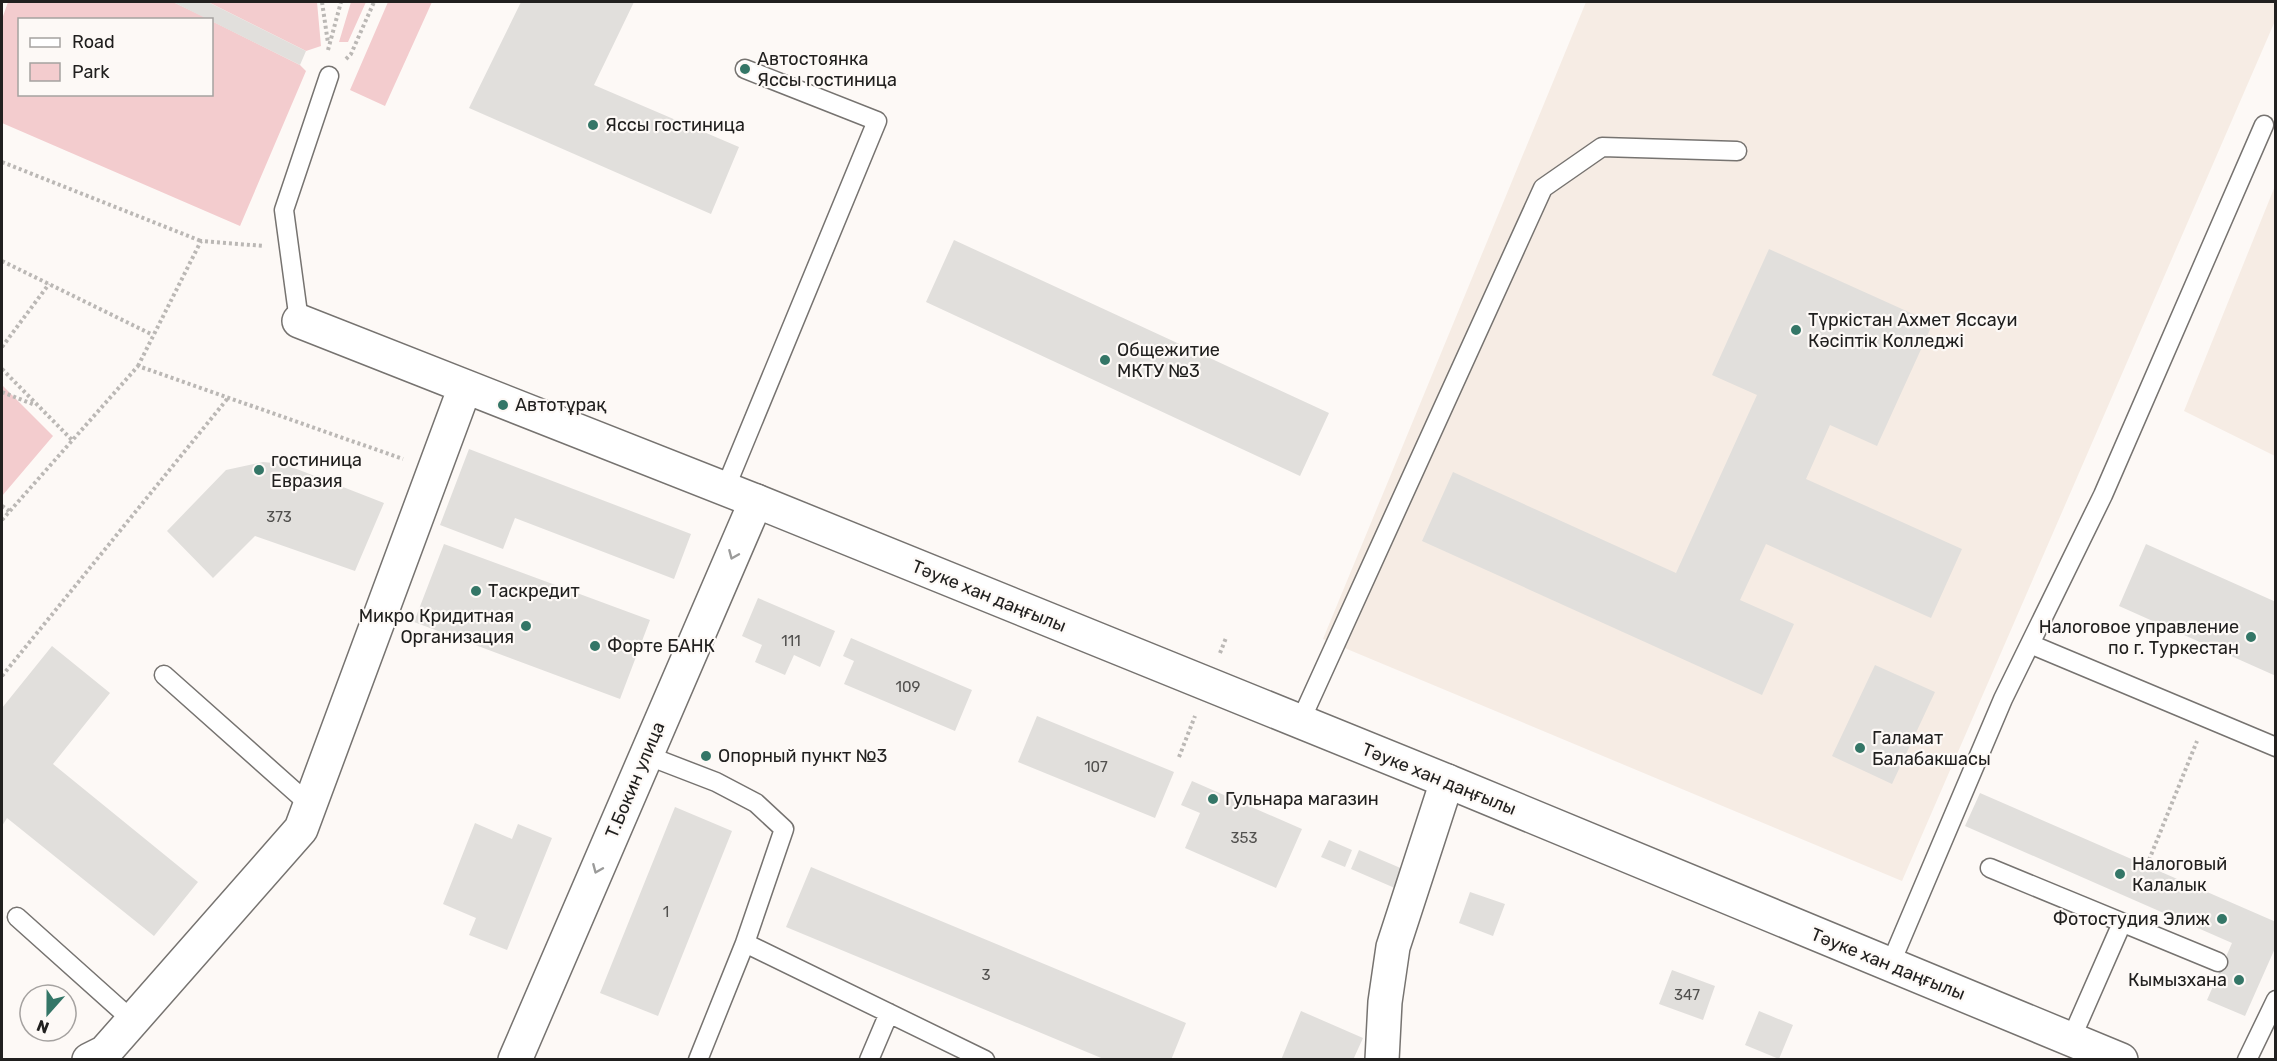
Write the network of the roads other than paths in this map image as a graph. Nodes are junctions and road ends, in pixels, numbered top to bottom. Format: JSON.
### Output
{"nodes":[{"id":1,"x":745,"y":69,"type":"dead end"},
{"id":2,"x":329,"y":76,"type":"road end"},
{"id":3,"x":2264,"y":125,"type":"dead end"},
{"id":4,"x":1737,"y":151,"type":"dead end"},
{"id":5,"x":299,"y":321,"type":"joint"},
{"id":6,"x":465,"y":387,"type":"junction"},
{"id":7,"x":725,"y":489,"type":"junction"},
{"id":8,"x":756,"y":501,"type":"junction"},
{"id":9,"x":2030,"y":644,"type":"junction"},
{"id":10,"x":164,"y":675,"type":"dead end"},
{"id":11,"x":1300,"y":722,"type":"junction"},
{"id":12,"x":2276,"y":747,"type":"edge"},
{"id":13,"x":646,"y":755,"type":"junction"},
{"id":14,"x":1447,"y":782,"type":"junction"},
{"id":15,"x":310,"y":805,"type":"junction"},
{"id":16,"x":1990,"y":868,"type":"dead end"},
{"id":17,"x":17,"y":917,"type":"dead end"},
{"id":18,"x":2122,"y":922,"type":"junction"},
{"id":19,"x":745,"y":943,"type":"junction"},
{"id":20,"x":2218,"y":962,"type":"dead end"},
{"id":21,"x":1890,"y":964,"type":"junction"},
{"id":22,"x":2276,"y":1000,"type":"edge"},
{"id":23,"x":889,"y":1013,"type":"junction"},
{"id":24,"x":132,"y":1020,"type":"junction"},
{"id":25,"x":2066,"y":1049,"type":"edge"},
{"id":26,"x":89,"y":1059,"type":"edge"},
{"id":27,"x":515,"y":1059,"type":"edge"},
{"id":28,"x":698,"y":1059,"type":"edge"},
{"id":29,"x":869,"y":1059,"type":"edge"},
{"id":30,"x":984,"y":1059,"type":"edge"},
{"id":31,"x":1382,"y":1059,"type":"edge"},
{"id":32,"x":2121,"y":1059,"type":"edge"},
{"id":33,"x":2247,"y":1059,"type":"edge"}],
"edges":[{"from":1,"to":7,"type":"lane"},
{"from":2,"to":5,"type":"lane"},
{"from":3,"to":9,"type":"lane"},
{"from":4,"to":11,"type":"lane"},
{"from":5,"to":6,"type":"main road","name":"Тәуке хан даңғылы"},
{"from":6,"to":7,"type":"main road","name":"Тәуке хан даңғылы"},
{"from":6,"to":15,"type":"main road"},
{"from":7,"to":8,"type":"main road","name":"Тәуке хан даңғылы"},
{"from":8,"to":11,"type":"main road","name":"Тәуке хан даңғылы"},
{"from":8,"to":13,"type":"main road","name":"Т.Бокин улица","one_way":true},
{"from":9,"to":12,"type":"lane"},
{"from":9,"to":21,"type":"lane"},
{"from":10,"to":15,"type":"lane"},
{"from":11,"to":14,"type":"main road","name":"Тәуке хан даңғылы"},
{"from":13,"to":19,"type":"lane"},
{"from":13,"to":27,"type":"main road","name":"Т.Бокин улица","one_way":true},
{"from":14,"to":21,"type":"main road","name":"Тәуке хан даңғылы"},
{"from":14,"to":31,"type":"main road"},
{"from":15,"to":24,"type":"main road"},
{"from":16,"to":18,"type":"lane"},
{"from":17,"to":24,"type":"lane"},
{"from":18,"to":20,"type":"lane"},
{"from":18,"to":25,"type":"lane"},
{"from":19,"to":23,"type":"lane"},
{"from":19,"to":28,"type":"lane"},
{"from":21,"to":25,"type":"main road","name":"Тәуке хан даңғылы"},
{"from":22,"to":33,"type":"lane"},
{"from":23,"to":29,"type":"lane"},
{"from":23,"to":30,"type":"lane"},
{"from":24,"to":26,"type":"main road"},
{"from":25,"to":32,"type":"main road","name":"Тәуке хан даңғылы"}]}
